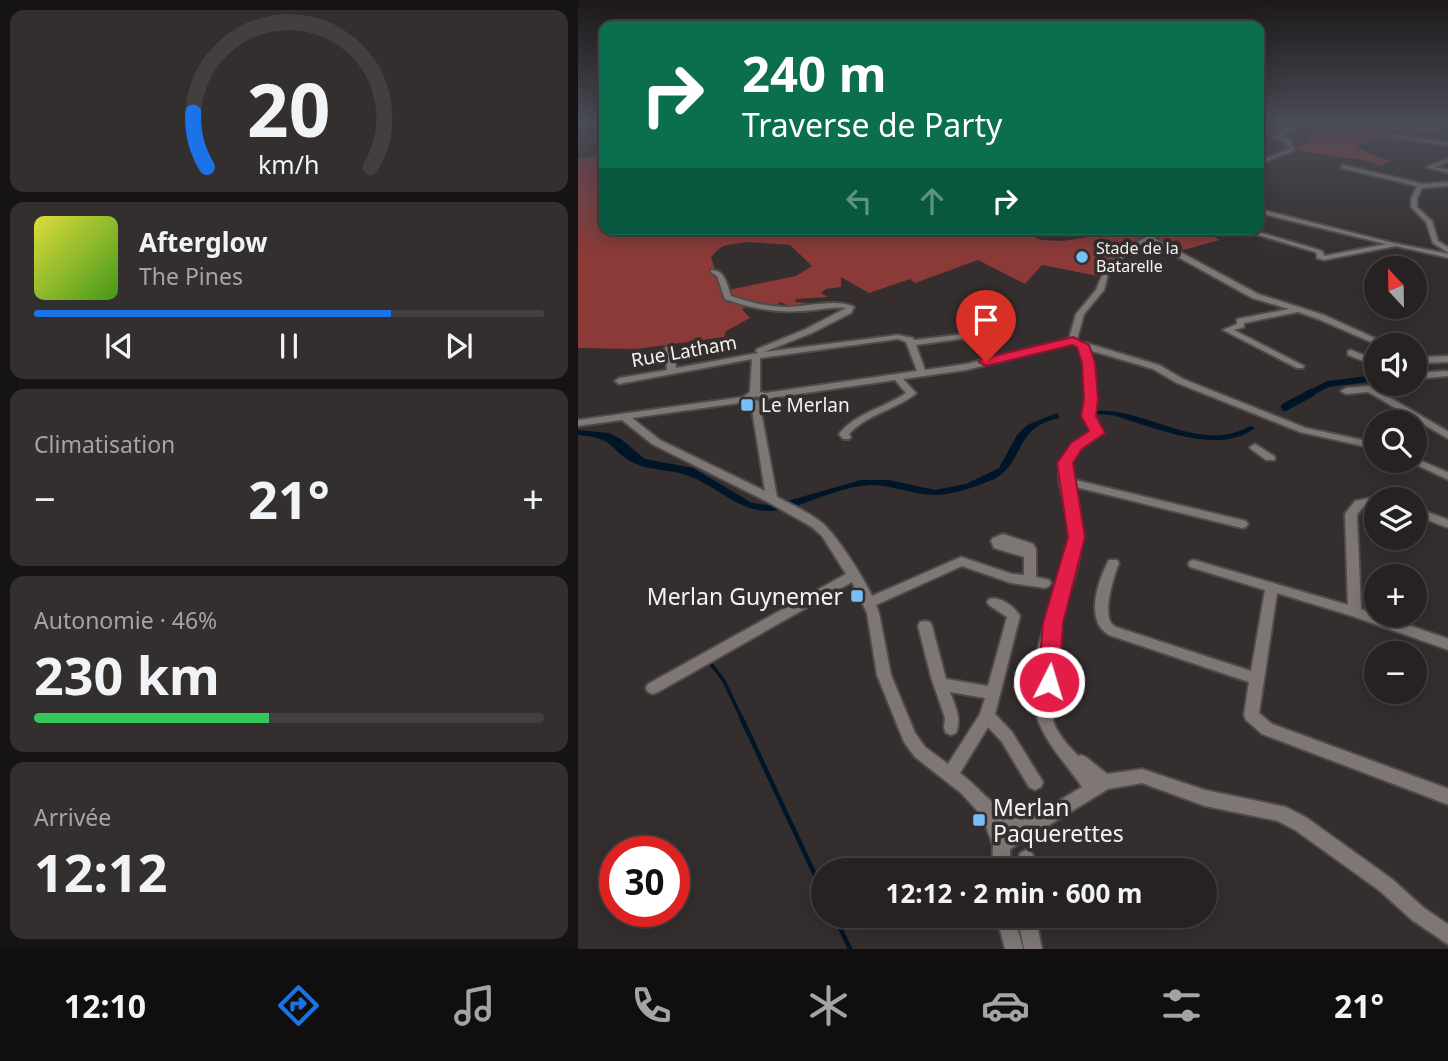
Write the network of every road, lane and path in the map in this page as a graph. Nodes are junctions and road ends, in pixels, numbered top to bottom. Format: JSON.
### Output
{"nodes":[{"id":1,"x":1354,"y":168,"type":"edge"},
{"id":2,"x":1448,"y":184,"type":"edge"},
{"id":3,"x":1422,"y":185,"type":"junction"},
{"id":4,"x":1264,"y":212,"type":"edge"},
{"id":5,"x":1157,"y":235,"type":"edge"},
{"id":6,"x":1262,"y":235,"type":"edge"},
{"id":7,"x":1151,"y":239,"type":"junction"},
{"id":8,"x":1396,"y":244,"type":"junction"},
{"id":9,"x":1448,"y":253,"type":"edge"},
{"id":10,"x":713,"y":271,"type":"dead end"},
{"id":11,"x":1300,"y":309,"type":"junction"},
{"id":12,"x":982,"y":334,"type":"dead end"},
{"id":13,"x":1364,"y":336,"type":"edge"},
{"id":14,"x":911,"y":343,"type":"junction"},
{"id":15,"x":1078,"y":343,"type":"junction"},
{"id":16,"x":669,"y":349,"type":"dead end"},
{"id":17,"x":1351,"y":353,"type":"dead end"},
{"id":18,"x":756,"y":356,"type":"junction"},
{"id":19,"x":1364,"y":358,"type":"edge"},
{"id":20,"x":1427,"y":358,"type":"edge"},
{"id":21,"x":1448,"y":359,"type":"edge"},
{"id":22,"x":1427,"y":363,"type":"edge"},
{"id":23,"x":1300,"y":366,"type":"dead end"},
{"id":24,"x":672,"y":371,"type":"junction"},
{"id":25,"x":922,"y":373,"type":"junction"},
{"id":26,"x":1446,"y":374,"type":"edge"},
{"id":27,"x":1427,"y":375,"type":"edge"},
{"id":28,"x":897,"y":377,"type":"junction"},
{"id":29,"x":619,"y":380,"type":"dead end"},
{"id":30,"x":1346,"y":391,"type":"dead end"},
{"id":31,"x":752,"y":398,"type":"junction"},
{"id":32,"x":625,"y":416,"type":"junction"},
{"id":33,"x":578,"y":423,"type":"edge"},
{"id":34,"x":1448,"y":436,"type":"edge"},
{"id":35,"x":846,"y":437,"type":"dead end"},
{"id":36,"x":1364,"y":443,"type":"edge"},
{"id":37,"x":1255,"y":447,"type":"dead end"},
{"id":38,"x":1270,"y":458,"type":"dead end"},
{"id":39,"x":1427,"y":467,"type":"edge"},
{"id":40,"x":1448,"y":477,"type":"edge"},
{"id":41,"x":1069,"y":482,"type":"junction"},
{"id":42,"x":775,"y":501,"type":"junction"},
{"id":43,"x":1364,"y":503,"type":"edge"},
{"id":44,"x":1427,"y":516,"type":"edge"},
{"id":45,"x":1242,"y":524,"type":"dead end"},
{"id":46,"x":1448,"y":524,"type":"edge"},
{"id":47,"x":1030,"y":555,"type":"dead end"},
{"id":48,"x":1113,"y":563,"type":"dead end"},
{"id":49,"x":1194,"y":564,"type":"dead end"},
{"id":50,"x":854,"y":575,"type":"junction"},
{"id":51,"x":1030,"y":581,"type":"junction"},
{"id":52,"x":1045,"y":583,"type":"dead end"},
{"id":53,"x":1272,"y":587,"type":"junction"},
{"id":54,"x":993,"y":602,"type":"dead end"},
{"id":55,"x":868,"y":603,"type":"junction"},
{"id":56,"x":1356,"y":612,"type":"junction"},
{"id":57,"x":925,"y":626,"type":"dead end"},
{"id":58,"x":1448,"y":645,"type":"edge"},
{"id":59,"x":1256,"y":679,"type":"junction"},
{"id":60,"x":941,"y":684,"type":"junction"},
{"id":61,"x":653,"y":688,"type":"dead end"},
{"id":62,"x":993,"y":693,"type":"junction"},
{"id":63,"x":987,"y":716,"type":"junction"},
{"id":64,"x":951,"y":728,"type":"dead end"},
{"id":65,"x":951,"y":774,"type":"junction"},
{"id":66,"x":1035,"y":782,"type":"dead end"},
{"id":67,"x":1099,"y":786,"type":"junction"},
{"id":68,"x":1448,"y":797,"type":"edge"},
{"id":69,"x":989,"y":811,"type":"junction"},
{"id":70,"x":1031,"y":825,"type":"junction"},
{"id":71,"x":1000,"y":845,"type":"junction"},
{"id":72,"x":1001,"y":858,"type":"edge"},
{"id":73,"x":1008,"y":928,"type":"edge"},
{"id":74,"x":1029,"y":928,"type":"edge"},
{"id":75,"x":1448,"y":936,"type":"edge"},
{"id":76,"x":1014,"y":949,"type":"edge"},
{"id":77,"x":1033,"y":949,"type":"edge"}],
"edges":[{"from":1,"to":3,"type":"street"},
{"from":2,"to":3,"type":"street"},
{"from":3,"to":9,"type":"street"},
{"from":4,"to":8,"type":"street"},
{"from":5,"to":7,"type":"street"},
{"from":6,"to":8,"type":"street"},
{"from":7,"to":11,"type":"street"},
{"from":7,"to":15,"type":"street"},
{"from":8,"to":9,"type":"street"},
{"from":10,"to":18,"type":"street"},
{"from":11,"to":13,"type":"street"},
{"from":11,"to":23,"type":"street"},
{"from":12,"to":14,"type":"street"},
{"from":14,"to":18,"type":"street"},
{"from":14,"to":25,"type":"street"},
{"from":15,"to":25,"type":"street"},
{"from":15,"to":36,"type":"street"},
{"from":15,"to":41,"type":"street"},
{"from":16,"to":24,"type":"street"},
{"from":17,"to":19,"type":"street"},
{"from":18,"to":24,"type":"street","name":"Rue Latham"},
{"from":18,"to":31,"type":"street"},
{"from":20,"to":21,"type":"street"},
{"from":22,"to":26,"type":"street"},
{"from":24,"to":29,"type":"street","name":"Rue Latham"},
{"from":25,"to":28,"type":"street"},
{"from":26,"to":27,"type":"street"},
{"from":28,"to":31,"type":"street"},
{"from":28,"to":35,"type":"street"},
{"from":30,"to":34,"type":"street"},
{"from":31,"to":32,"type":"street"},
{"from":31,"to":42,"type":"street"},
{"from":32,"to":33,"type":"street"},
{"from":32,"to":42,"type":"street"},
{"from":37,"to":38,"type":"street"},
{"from":39,"to":40,"type":"street"},
{"from":41,"to":45,"type":"street"},
{"from":41,"to":67,"type":"street"},
{"from":42,"to":50,"type":"street"},
{"from":43,"to":56,"type":"street"},
{"from":44,"to":46,"type":"street"},
{"from":47,"to":51,"type":"street"},
{"from":48,"to":59,"type":"street"},
{"from":49,"to":53,"type":"street"},
{"from":50,"to":55,"type":"street"},
{"from":50,"to":61,"type":"street"},
{"from":51,"to":52,"type":"street"},
{"from":51,"to":55,"type":"street"},
{"from":53,"to":56,"type":"street"},
{"from":53,"to":59,"type":"street"},
{"from":54,"to":62,"type":"street"},
{"from":55,"to":65,"type":"street"},
{"from":56,"to":58,"type":"street"},
{"from":57,"to":60,"type":"street"},
{"from":59,"to":68,"type":"street"},
{"from":60,"to":62,"type":"street"},
{"from":60,"to":64,"type":"street"},
{"from":62,"to":63,"type":"street"},
{"from":63,"to":65,"type":"street"},
{"from":63,"to":66,"type":"street"},
{"from":65,"to":69,"type":"street"},
{"from":67,"to":70,"type":"street"},
{"from":67,"to":75,"type":"street"},
{"from":69,"to":70,"type":"street"},
{"from":69,"to":71,"type":"street"},
{"from":70,"to":71,"type":"street"},
{"from":71,"to":72,"type":"street"},
{"from":73,"to":76,"type":"street"},
{"from":74,"to":77,"type":"street"}]}
